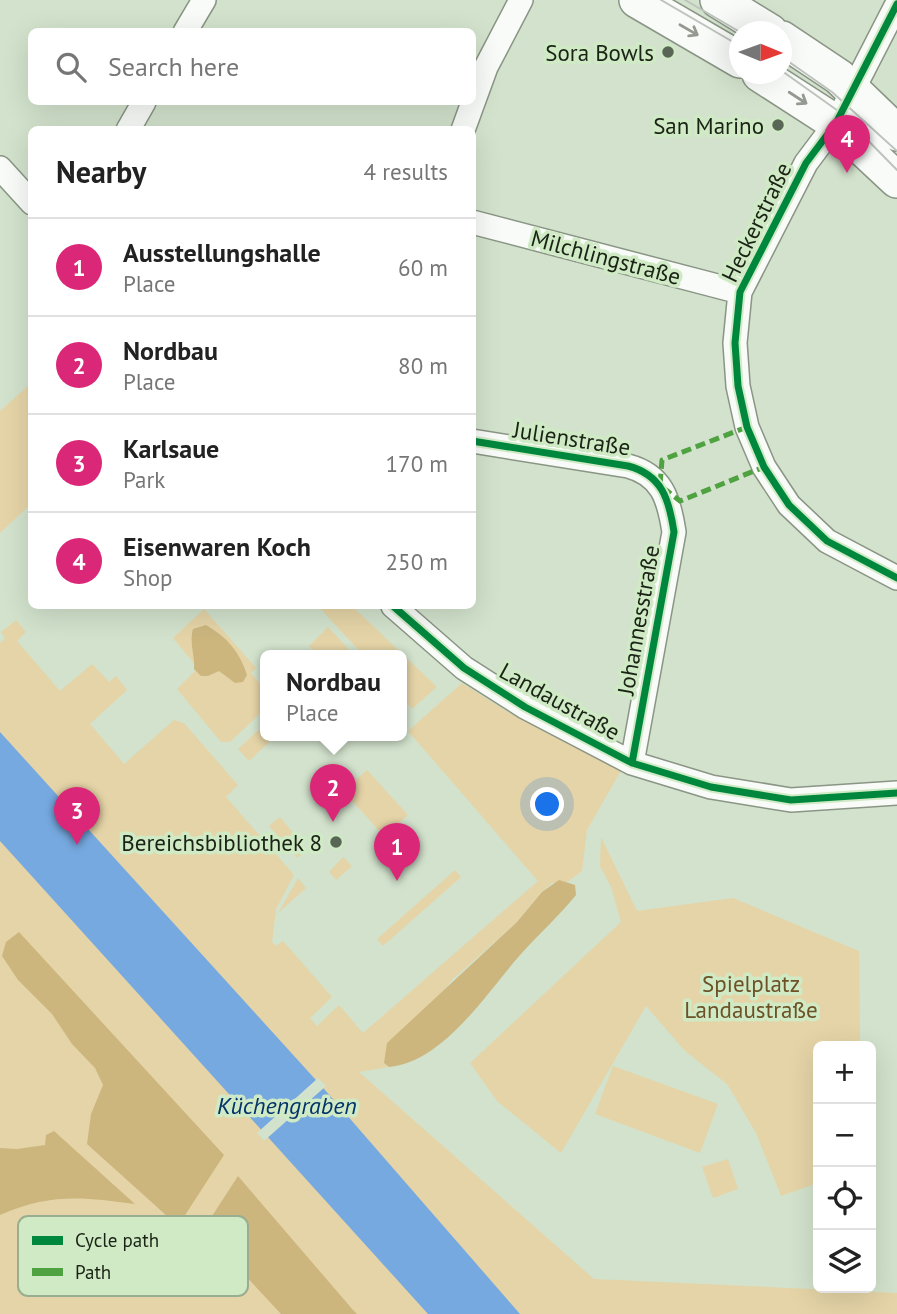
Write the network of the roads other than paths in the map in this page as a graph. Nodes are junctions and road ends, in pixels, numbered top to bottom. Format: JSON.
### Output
{"nodes":[{"id":1,"x":204,"y":0,"type":"edge"},
{"id":2,"x":521,"y":0,"type":"edge"},
{"id":3,"x":637,"y":0,"type":"edge"},
{"id":4,"x":718,"y":0,"type":"edge"},
{"id":5,"x":897,"y":4,"type":"edge"},
{"id":6,"x":752,"y":21,"type":"edge"},
{"id":7,"x":187,"y":28,"type":"edge"},
{"id":8,"x":792,"y":46,"type":"edge"},
{"id":9,"x":729,"y":54,"type":"edge"},
{"id":10,"x":776,"y":84,"type":"edge"},
{"id":11,"x":853,"y":91,"type":"junction"},
{"id":12,"x":476,"y":94,"type":"edge"},
{"id":13,"x":142,"y":105,"type":"edge"},
{"id":14,"x":472,"y":105,"type":"edge"},
{"id":15,"x":836,"y":123,"type":"junction"},
{"id":16,"x":130,"y":126,"type":"edge"},
{"id":17,"x":464,"y":126,"type":"edge"},
{"id":18,"x":897,"y":132,"type":"edge"},
{"id":19,"x":0,"y":168,"type":"edge"},
{"id":20,"x":897,"y":180,"type":"edge"},
{"id":21,"x":28,"y":200,"type":"edge"},
{"id":22,"x":476,"y":223,"type":"edge"},
{"id":23,"x":740,"y":292,"type":"junction"},
{"id":24,"x":476,"y":442,"type":"edge"},
{"id":25,"x":660,"y":485,"type":"joint"},
{"id":26,"x":897,"y":578,"type":"edge"},
{"id":27,"x":396,"y":609,"type":"edge"},
{"id":28,"x":632,"y":764,"type":"junction"},
{"id":29,"x":897,"y":793,"type":"edge"}],
"edges":[{"from":1,"to":7,"type":"street"},
{"from":2,"to":12,"type":"street"},
{"from":3,"to":9,"type":"main road","one_way":true},
{"from":4,"to":6,"type":"main road"},
{"from":5,"to":11,"type":"street","name":"Heckerstraße"},
{"from":8,"to":11,"type":"main road"},
{"from":10,"to":15,"type":"main road","one_way":true},
{"from":11,"to":15,"type":"street","name":"Heckerstraße"},
{"from":11,"to":18,"type":"main road"},
{"from":13,"to":16,"type":"street"},
{"from":14,"to":17,"type":"street"},
{"from":15,"to":20,"type":"main road"},
{"from":15,"to":23,"type":"street","name":"Heckerstraße"},
{"from":19,"to":21,"type":"street"},
{"from":22,"to":23,"type":"street","name":"Milchlingstraße"},
{"from":23,"to":26,"type":"street","name":"Heckerstraße"},
{"from":24,"to":25,"type":"street","name":"Julienstraße"},
{"from":25,"to":28,"type":"street","name":"Johannesstraße"},
{"from":27,"to":28,"type":"street","name":"Landaustraße"},
{"from":28,"to":29,"type":"street","name":"Landaustraße"}]}
